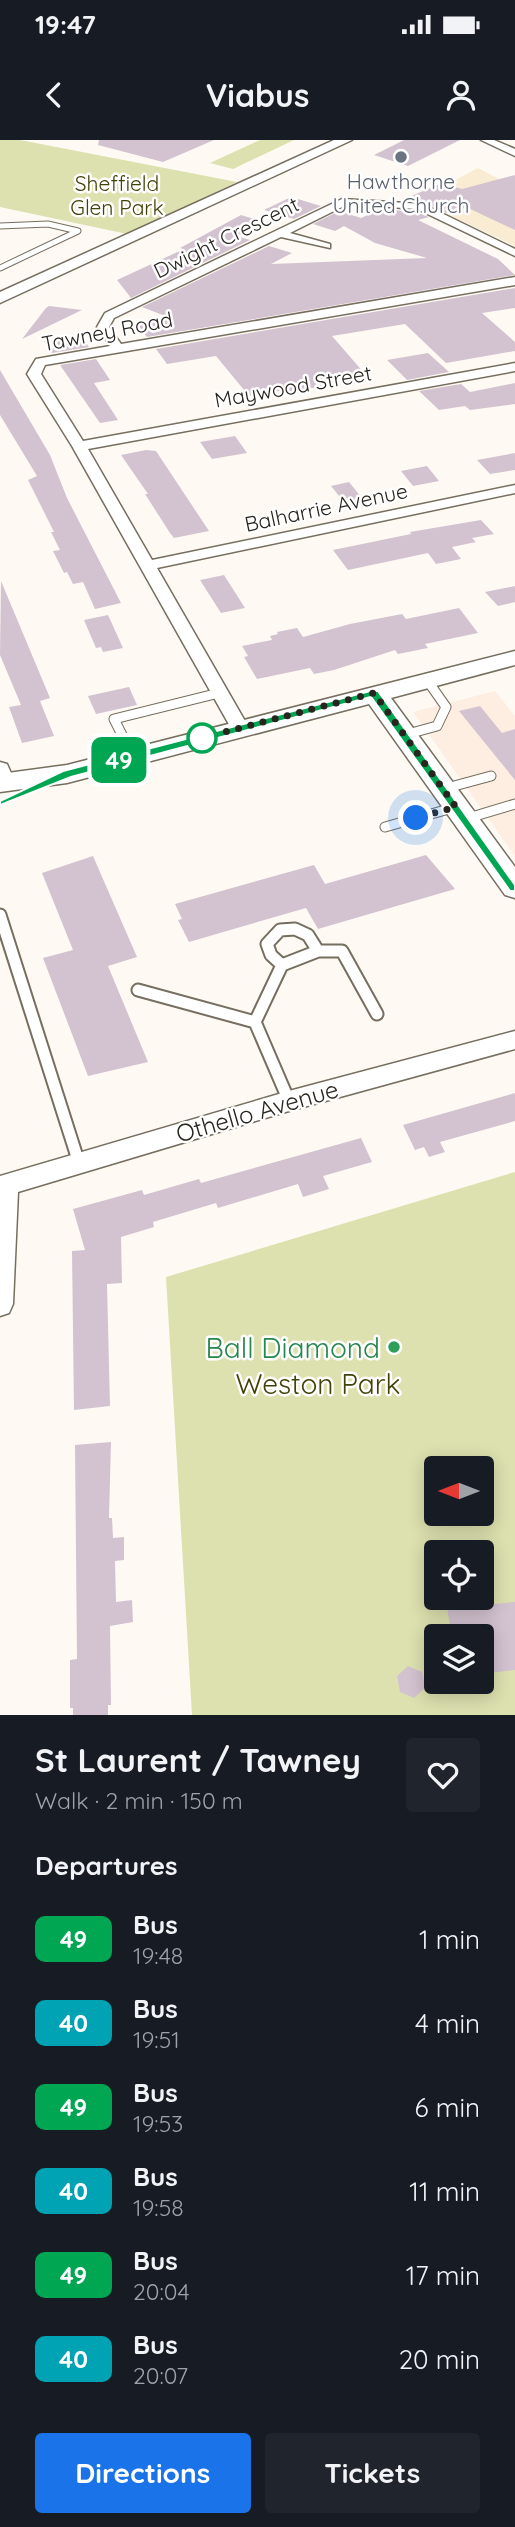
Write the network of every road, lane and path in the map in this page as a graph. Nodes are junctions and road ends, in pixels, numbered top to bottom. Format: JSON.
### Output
{"nodes":[{"id":1,"x":345,"y":140,"type":"edge"},
{"id":2,"x":486,"y":140,"type":"edge"},
{"id":3,"x":515,"y":153,"type":"edge"},
{"id":4,"x":0,"y":226,"type":"edge"},
{"id":5,"x":279,"y":233,"type":"junction"},
{"id":6,"x":326,"y":246,"type":"dead end"},
{"id":7,"x":515,"y":253,"type":"edge"},
{"id":8,"x":0,"y":268,"type":"edge"},
{"id":9,"x":515,"y":281,"type":"edge"},
{"id":10,"x":0,"y":298,"type":"edge"},
{"id":11,"x":117,"y":348,"type":"junction"},
{"id":12,"x":515,"y":367,"type":"edge"},
{"id":13,"x":79,"y":446,"type":"junction"},
{"id":14,"x":515,"y":489,"type":"edge"},
{"id":15,"x":146,"y":566,"type":"junction"},
{"id":16,"x":515,"y":658,"type":"edge"},
{"id":17,"x":428,"y":680,"type":"junction"},
{"id":18,"x":374,"y":693,"type":"junction"},
{"id":19,"x":219,"y":694,"type":"junction"},
{"id":20,"x":240,"y":729,"type":"junction"},
{"id":21,"x":404,"y":735,"type":"junction"},
{"id":22,"x":132,"y":757,"type":"junction"},
{"id":23,"x":491,"y":776,"type":"dead end"},
{"id":24,"x":1,"y":784,"type":"edge"},
{"id":25,"x":515,"y":804,"type":"edge"},
{"id":26,"x":455,"y":805,"type":"junction"},
{"id":27,"x":385,"y":827,"type":"dead end"},
{"id":28,"x":515,"y":888,"type":"edge"},
{"id":29,"x":0,"y":915,"type":"edge"},
{"id":30,"x":318,"y":951,"type":"junction"},
{"id":31,"x":282,"y":965,"type":"junction"},
{"id":32,"x":138,"y":989,"type":"dead end"},
{"id":33,"x":377,"y":1014,"type":"dead end"},
{"id":34,"x":256,"y":1022,"type":"junction"},
{"id":35,"x":515,"y":1040,"type":"edge"},
{"id":36,"x":289,"y":1101,"type":"junction"},
{"id":37,"x":79,"y":1163,"type":"junction"},
{"id":38,"x":3,"y":1186,"type":"edge"},
{"id":39,"x":0,"y":1304,"type":"edge"}],
"edges":[{"from":1,"to":10,"type":"main road"},
{"from":2,"to":3,"type":"street"},
{"from":4,"to":8,"type":"lane"},
{"from":5,"to":6,"type":"street"},
{"from":5,"to":7,"type":"street","name":"Dwight Crescent"},
{"from":5,"to":11,"type":"street","name":"Dwight Crescent"},
{"from":9,"to":11,"type":"street","name":"Tawney Road"},
{"from":11,"to":13,"type":"street","name":"Tawney Road"},
{"from":12,"to":13,"type":"street","name":"Maywood Street"},
{"from":13,"to":15,"type":"street","name":"Tawney Road"},
{"from":14,"to":15,"type":"street","name":"Balharrie Avenue"},
{"from":15,"to":19,"type":"street","name":"Tawney Road"},
{"from":16,"to":17,"type":"main road"},
{"from":17,"to":18,"type":"main road"},
{"from":17,"to":21,"type":"lane"},
{"from":18,"to":20,"type":"main road"},
{"from":18,"to":21,"type":"main road"},
{"from":19,"to":20,"type":"street","name":"Tawney Road"},
{"from":19,"to":22,"type":"lane"},
{"from":20,"to":22,"type":"main road"},
{"from":21,"to":26,"type":"main road"},
{"from":22,"to":24,"type":"main road"},
{"from":23,"to":26,"type":"lane"},
{"from":25,"to":26,"type":"lane"},
{"from":26,"to":27,"type":"lane"},
{"from":26,"to":28,"type":"main road"},
{"from":29,"to":37,"type":"lane"},
{"from":30,"to":31,"type":"lane"},
{"from":30,"to":31,"type":"lane"},
{"from":30,"to":33,"type":"lane"},
{"from":31,"to":34,"type":"lane"},
{"from":32,"to":34,"type":"lane"},
{"from":34,"to":36,"type":"lane"},
{"from":35,"to":36,"type":"street","name":"Othello Avenue"},
{"from":36,"to":37,"type":"street","name":"Othello Avenue"},
{"from":37,"to":38,"type":"street","name":"Othello Avenue"},
{"from":38,"to":39,"type":"street"}]}
